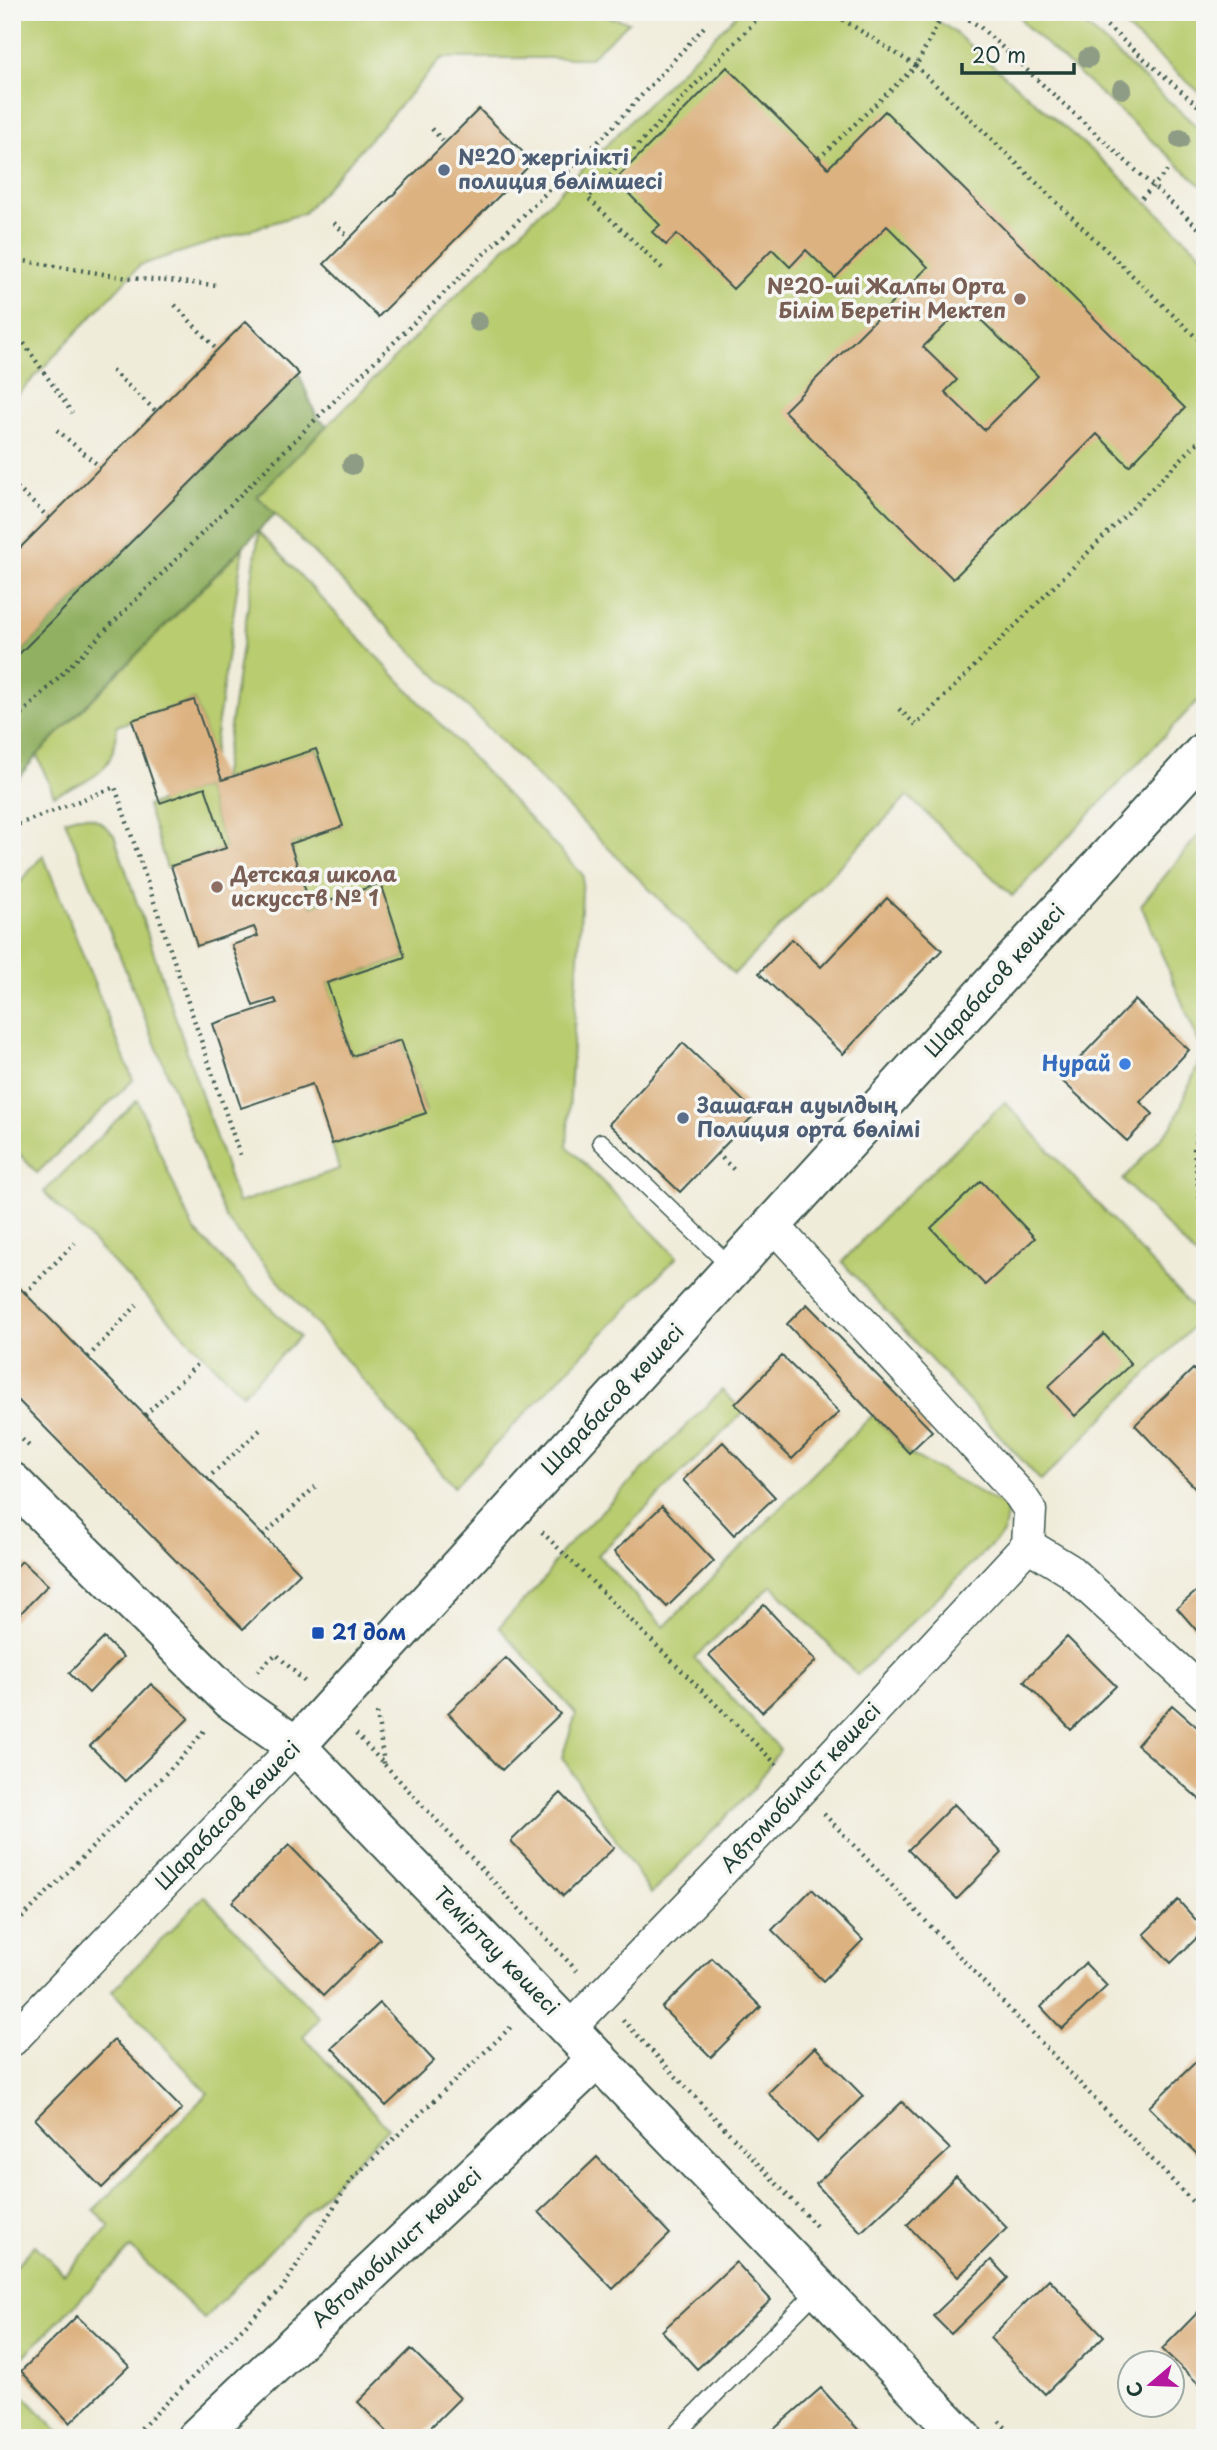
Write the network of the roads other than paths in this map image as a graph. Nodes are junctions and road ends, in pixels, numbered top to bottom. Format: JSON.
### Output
{"nodes":[{"id":1,"x":1205,"y":751,"type":"edge"},
{"id":2,"x":601,"y":1142,"type":"dead end"},
{"id":3,"x":773,"y":1225,"type":"junction"},
{"id":4,"x":733,"y":1269,"type":"junction"},
{"id":5,"x":12,"y":1482,"type":"edge"},
{"id":6,"x":1028,"y":1545,"type":"junction"},
{"id":7,"x":1205,"y":1695,"type":"edge"},
{"id":8,"x":296,"y":1746,"type":"junction"},
{"id":9,"x":570,"y":2028,"type":"junction"},
{"id":10,"x":12,"y":2040,"type":"edge"},
{"id":11,"x":598,"y":2058,"type":"junction"},
{"id":12,"x":821,"y":2288,"type":"junction"},
{"id":13,"x":195,"y":2438,"type":"edge"},
{"id":14,"x":672,"y":2438,"type":"edge"},
{"id":15,"x":963,"y":2438,"type":"edge"}],
"edges":[{"from":1,"to":3,"type":"street","name":"Шарабасов көшесі"},
{"from":2,"to":4,"type":"lane"},
{"from":3,"to":4,"type":"street","name":"Шарабасов көшесі"},
{"from":3,"to":6,"type":"street"},
{"from":4,"to":8,"type":"street","name":"Шарабасов көшесі"},
{"from":5,"to":8,"type":"street","name":"Теміртау көшесі"},
{"from":6,"to":7,"type":"street"},
{"from":6,"to":9,"type":"street","name":"Автомобилист көшесі"},
{"from":8,"to":9,"type":"street","name":"Теміртау көшесі"},
{"from":8,"to":10,"type":"street","name":"Шарабасов көшесі"},
{"from":9,"to":11,"type":"street","name":"Теміртау көшесі"},
{"from":11,"to":12,"type":"street","name":"Теміртау көшесі"},
{"from":11,"to":13,"type":"street","name":"Автомобилист көшесі"},
{"from":12,"to":14,"type":"lane"},
{"from":12,"to":15,"type":"street","name":"Теміртау көшесі"}]}
